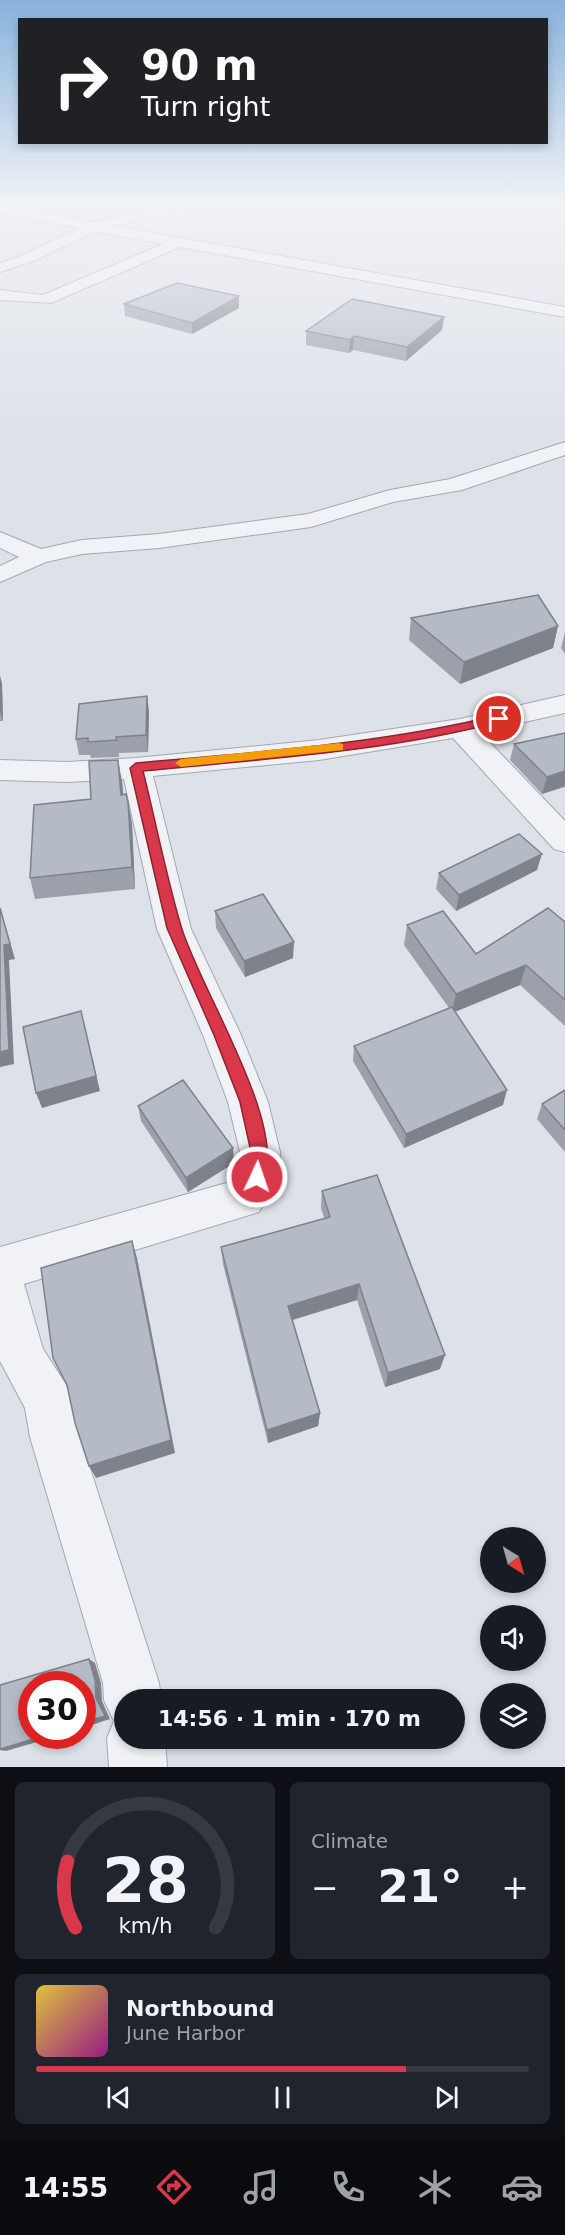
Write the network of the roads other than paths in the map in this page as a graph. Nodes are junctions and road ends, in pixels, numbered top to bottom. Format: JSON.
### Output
{"nodes":[{"id":1,"x":86,"y":282,"type":"edge"},
{"id":2,"x":399,"y":282,"type":"edge"},
{"id":3,"x":0,"y":295,"type":"edge"},
{"id":4,"x":45,"y":300,"type":"junction"},
{"id":5,"x":565,"y":312,"type":"edge"},
{"id":6,"x":11,"y":314,"type":"dead end"},
{"id":7,"x":565,"y":448,"type":"edge"},
{"id":8,"x":0,"y":539,"type":"edge"},
{"id":9,"x":38,"y":557,"type":"junction"},
{"id":10,"x":0,"y":575,"type":"edge"},
{"id":11,"x":565,"y":704,"type":"edge"},
{"id":12,"x":460,"y":728,"type":"junction"},
{"id":13,"x":136,"y":768,"type":"junction"},
{"id":14,"x":0,"y":770,"type":"edge"},
{"id":15,"x":565,"y":841,"type":"edge"},
{"id":16,"x":0,"y":1269,"type":"edge"},
{"id":17,"x":0,"y":1277,"type":"edge"},
{"id":18,"x":132,"y":1689,"type":"edge"},
{"id":19,"x":137,"y":1749,"type":"edge"},
{"id":20,"x":138,"y":1767,"type":"edge"}],
"edges":[{"from":1,"to":4,"type":"street"},
{"from":2,"to":5,"type":"street"},
{"from":3,"to":4,"type":"street"},
{"from":4,"to":6,"type":"street"},
{"from":7,"to":9,"type":"street"},
{"from":8,"to":9,"type":"street"},
{"from":9,"to":10,"type":"street"},
{"from":11,"to":12,"type":"street"},
{"from":12,"to":13,"type":"street"},
{"from":12,"to":15,"type":"street"},
{"from":13,"to":14,"type":"street"},
{"from":13,"to":16,"type":"street"},
{"from":17,"to":18,"type":"street"},
{"from":19,"to":20,"type":"street"}]}
